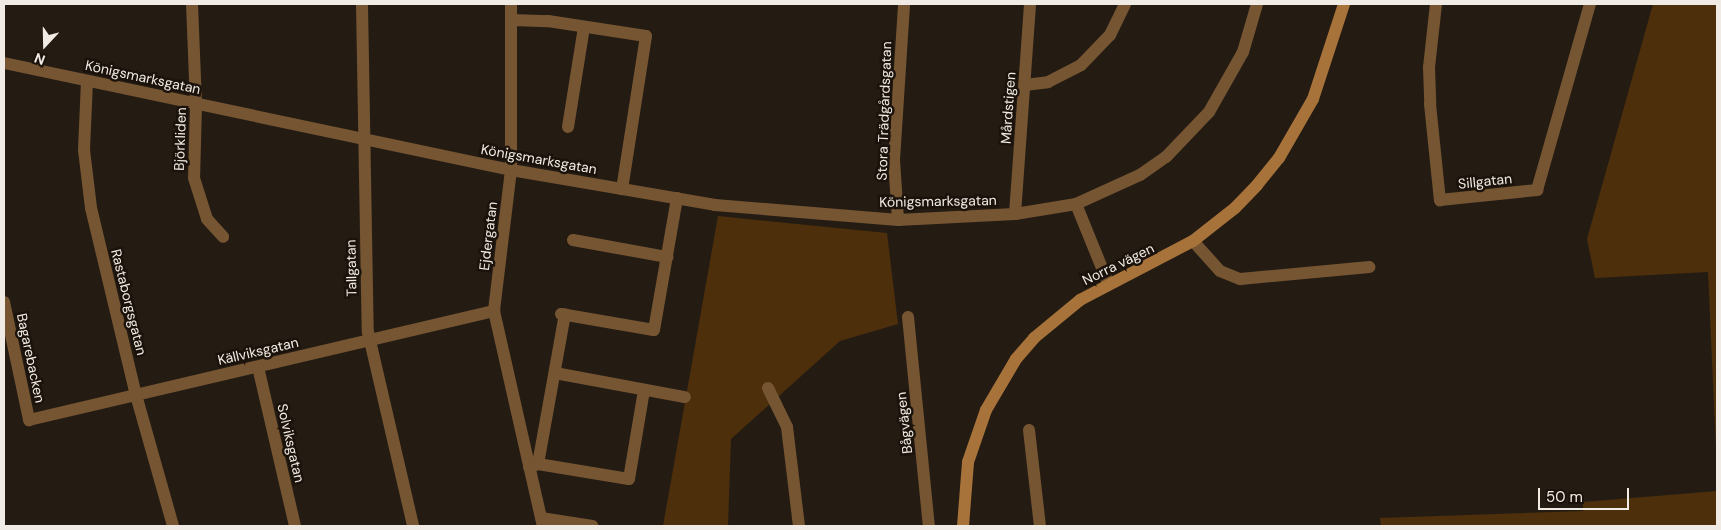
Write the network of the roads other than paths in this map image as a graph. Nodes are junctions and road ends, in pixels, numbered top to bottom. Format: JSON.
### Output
{"nodes":[{"id":1,"x":192,"y":4,"type":"edge"},
{"id":2,"x":362,"y":4,"type":"edge"},
{"id":3,"x":511,"y":4,"type":"edge"},
{"id":4,"x":904,"y":4,"type":"edge"},
{"id":5,"x":1030,"y":4,"type":"edge"},
{"id":6,"x":1126,"y":4,"type":"edge"},
{"id":7,"x":1257,"y":4,"type":"edge"},
{"id":8,"x":1344,"y":4,"type":"edge"},
{"id":9,"x":1436,"y":4,"type":"edge"},
{"id":10,"x":1590,"y":4,"type":"edge"},
{"id":11,"x":511,"y":20,"type":"junction"},
{"id":12,"x":584,"y":27,"type":"junction"},
{"id":13,"x":4,"y":63,"type":"edge"},
{"id":14,"x":87,"y":81,"type":"junction"},
{"id":15,"x":1025,"y":85,"type":"junction"},
{"id":16,"x":196,"y":104,"type":"junction"},
{"id":17,"x":568,"y":127,"type":"dead end"},
{"id":18,"x":364,"y":140,"type":"junction"},
{"id":19,"x":511,"y":170,"type":"junction"},
{"id":20,"x":622,"y":189,"type":"junction"},
{"id":21,"x":678,"y":198,"type":"junction"},
{"id":22,"x":1076,"y":204,"type":"junction"},
{"id":23,"x":1015,"y":214,"type":"junction"},
{"id":24,"x":898,"y":220,"type":"junction"},
{"id":25,"x":223,"y":237,"type":"dead end"},
{"id":26,"x":573,"y":240,"type":"dead end"},
{"id":27,"x":1193,"y":241,"type":"junction"},
{"id":28,"x":667,"y":257,"type":"junction"},
{"id":29,"x":1369,"y":267,"type":"dead end"},
{"id":30,"x":1108,"y":283,"type":"junction"},
{"id":31,"x":4,"y":302,"type":"edge"},
{"id":32,"x":494,"y":311,"type":"junction"},
{"id":33,"x":908,"y":317,"type":"dead end"},
{"id":34,"x":370,"y":339,"type":"junction"},
{"id":35,"x":258,"y":367,"type":"junction"},
{"id":36,"x":555,"y":374,"type":"junction"},
{"id":37,"x":768,"y":388,"type":"dead end"},
{"id":38,"x":644,"y":390,"type":"junction"},
{"id":39,"x":136,"y":395,"type":"junction"},
{"id":40,"x":685,"y":397,"type":"dead end"},
{"id":41,"x":29,"y":420,"type":"joint"},
{"id":42,"x":1029,"y":430,"type":"dead end"},
{"id":43,"x":534,"y":466,"type":"junction"},
{"id":44,"x":542,"y":522,"type":"edge"},
{"id":45,"x":173,"y":526,"type":"edge"},
{"id":46,"x":295,"y":526,"type":"edge"},
{"id":47,"x":413,"y":526,"type":"edge"},
{"id":48,"x":592,"y":526,"type":"edge"},
{"id":49,"x":799,"y":526,"type":"edge"},
{"id":50,"x":929,"y":526,"type":"edge"},
{"id":51,"x":963,"y":526,"type":"edge"},
{"id":52,"x":1040,"y":526,"type":"edge"}],
"edges":[{"from":1,"to":16,"type":"street","name":"Björkliden"},
{"from":2,"to":18,"type":"street","name":"Tallgatan"},
{"from":3,"to":11,"type":"street","name":"Ejdergatan"},
{"from":4,"to":24,"type":"street","name":"Stora Trädgårdsgatan"},
{"from":5,"to":15,"type":"street","name":"Mårdstigen"},
{"from":6,"to":15,"type":"street"},
{"from":7,"to":22,"type":"street","name":"Königsmarksgatan"},
{"from":8,"to":27,"type":"street","name":"Norra vägen"},
{"from":9,"to":10,"type":"street","name":"Sillgatan"},
{"from":11,"to":12,"type":"street"},
{"from":11,"to":19,"type":"street","name":"Ejdergatan"},
{"from":12,"to":17,"type":"street"},
{"from":12,"to":20,"type":"street"},
{"from":13,"to":14,"type":"street","name":"Königsmarksgatan"},
{"from":14,"to":16,"type":"street","name":"Königsmarksgatan"},
{"from":14,"to":39,"type":"street","name":"Rastaborgsgatan"},
{"from":15,"to":23,"type":"street","name":"Mårdstigen"},
{"from":16,"to":18,"type":"street","name":"Königsmarksgatan"},
{"from":16,"to":25,"type":"street","name":"Björkliden"},
{"from":18,"to":19,"type":"street","name":"Königsmarksgatan"},
{"from":18,"to":34,"type":"street","name":"Tallgatan"},
{"from":19,"to":20,"type":"street","name":"Königsmarksgatan"},
{"from":19,"to":32,"type":"street","name":"Ejdergatan"},
{"from":20,"to":21,"type":"street","name":"Königsmarksgatan"},
{"from":21,"to":24,"type":"street","name":"Königsmarksgatan"},
{"from":21,"to":28,"type":"street","name":"Ejdergatan"},
{"from":22,"to":23,"type":"street","name":"Königsmarksgatan"},
{"from":22,"to":30,"type":"street"},
{"from":23,"to":24,"type":"street","name":"Königsmarksgatan"},
{"from":26,"to":28,"type":"street"},
{"from":27,"to":29,"type":"street"},
{"from":27,"to":30,"type":"street","name":"Norra vägen"},
{"from":28,"to":36,"type":"street","name":"Ejdergatan"},
{"from":30,"to":51,"type":"street","name":"Norra vägen"},
{"from":31,"to":41,"type":"street","name":"Bagarebacken"},
{"from":32,"to":34,"type":"street","name":"Källviksgatan"},
{"from":32,"to":43,"type":"street","name":"Ejdergatan"},
{"from":33,"to":50,"type":"street","name":"Bågvägen"},
{"from":34,"to":35,"type":"street","name":"Källviksgatan"},
{"from":34,"to":47,"type":"street","name":"Tallgatan"},
{"from":35,"to":39,"type":"street","name":"Källviksgatan"},
{"from":35,"to":46,"type":"street","name":"Solviksgatan"},
{"from":36,"to":38,"type":"street"},
{"from":36,"to":43,"type":"street","name":"Ejdergatan"},
{"from":37,"to":49,"type":"street"},
{"from":38,"to":40,"type":"street"},
{"from":38,"to":43,"type":"street"},
{"from":39,"to":41,"type":"street","name":"Källviksgatan"},
{"from":39,"to":45,"type":"street","name":"Rastaborgsgatan"},
{"from":42,"to":52,"type":"street"},
{"from":43,"to":44,"type":"street","name":"Ejdergatan"},
{"from":44,"to":48,"type":"street","name":"Ejdergatan"}]}
